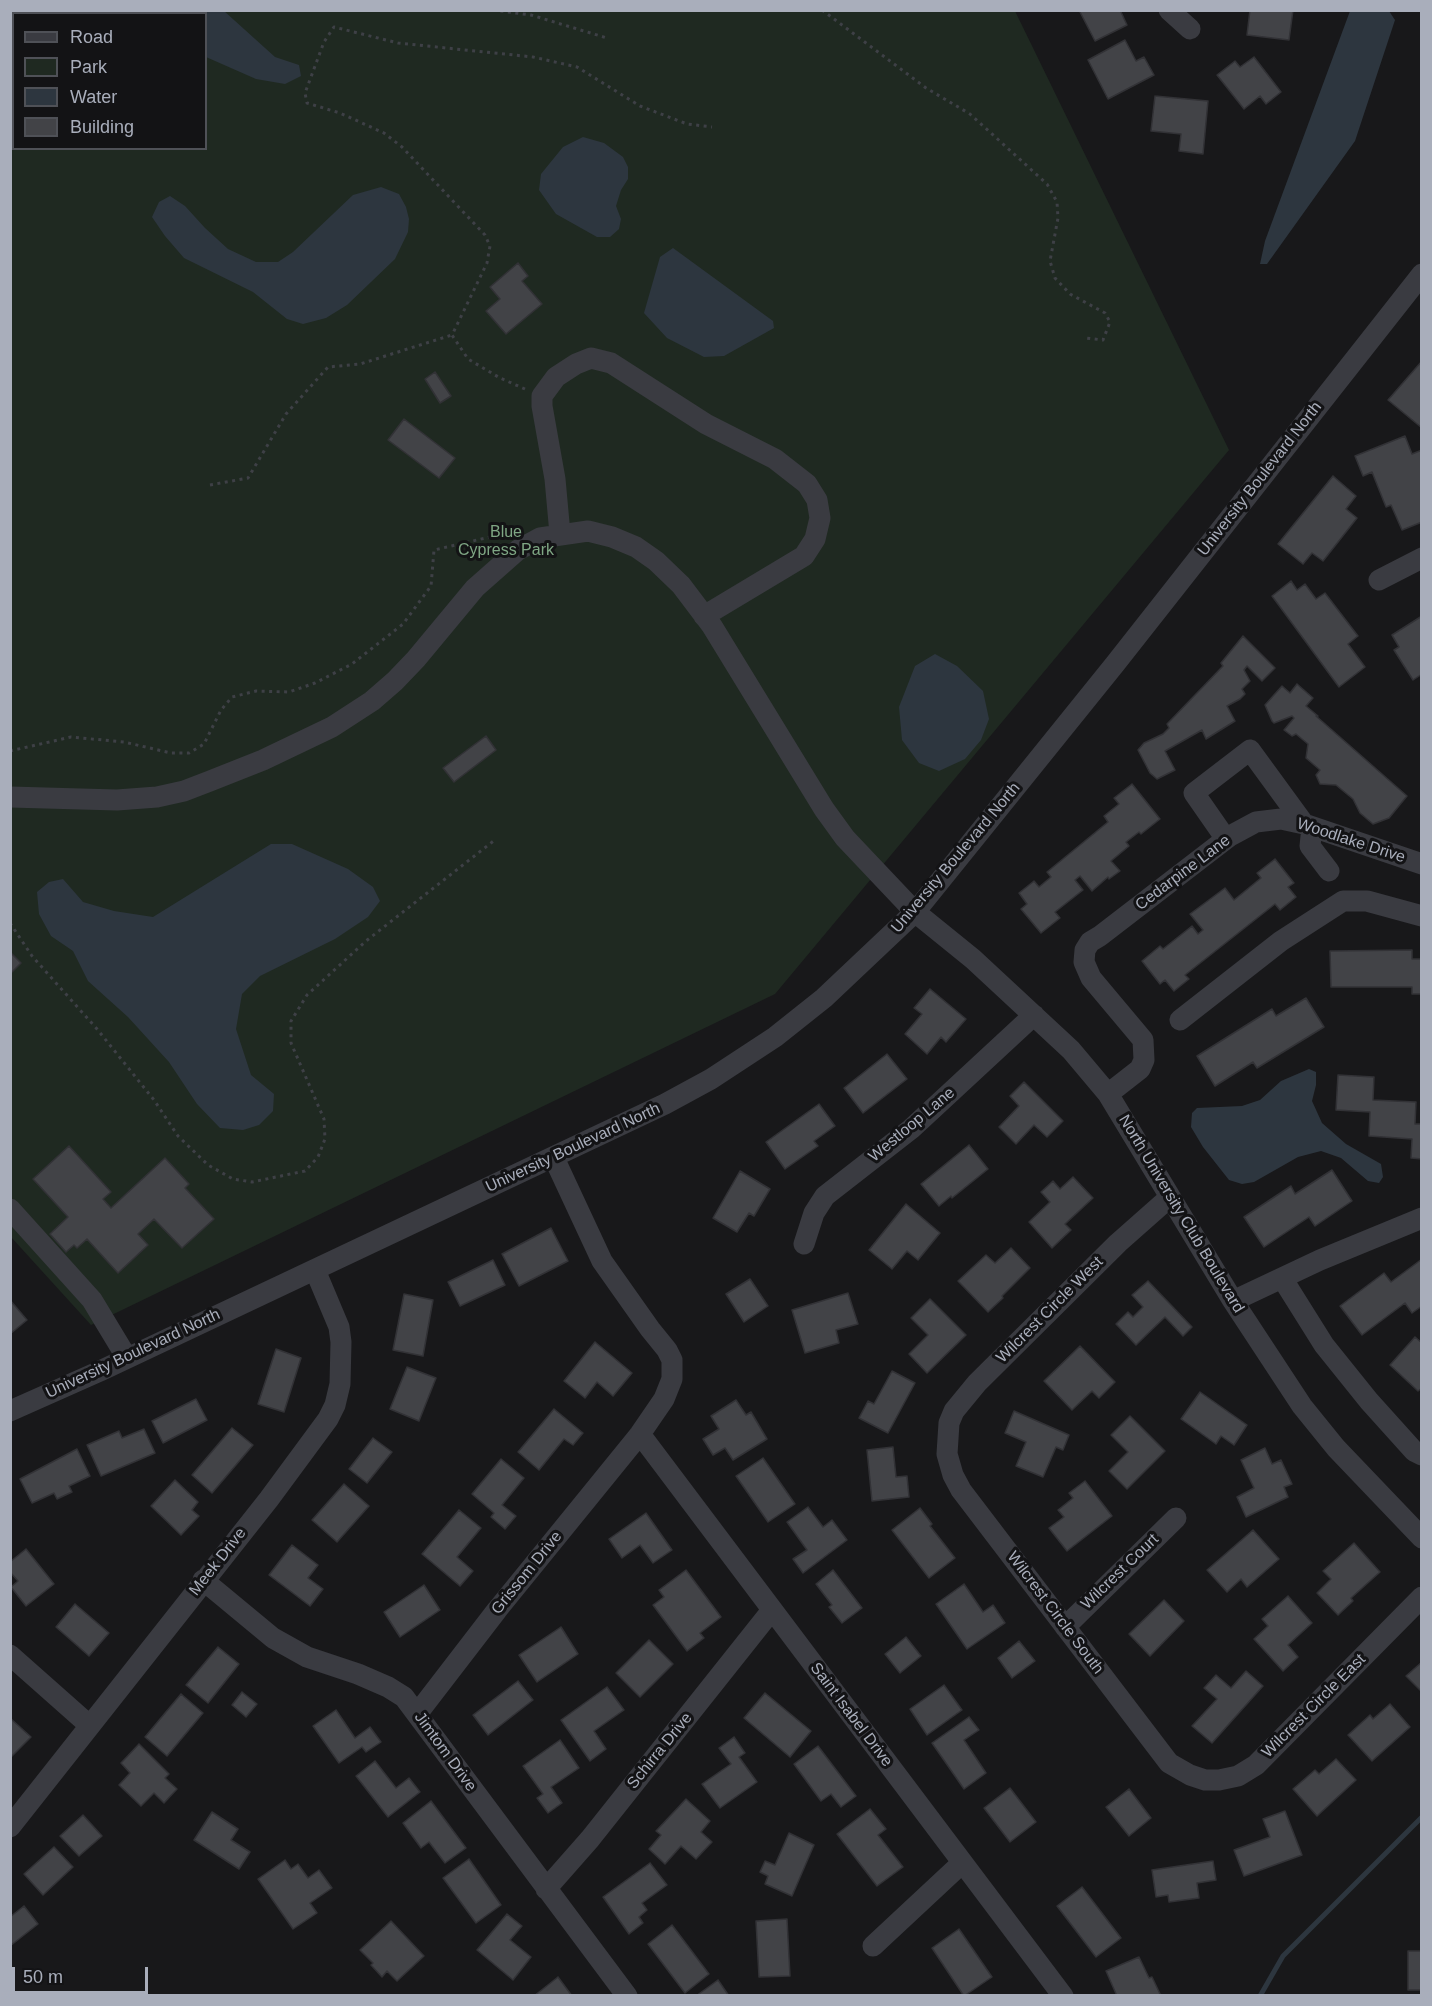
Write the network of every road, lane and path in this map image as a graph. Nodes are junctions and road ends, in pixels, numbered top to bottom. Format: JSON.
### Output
{"nodes":[{"id":1,"x":493,"y":10,"type":"edge"},
{"id":2,"x":822,"y":10,"type":"edge"},
{"id":3,"x":1169,"y":10,"type":"edge"},
{"id":4,"x":1190,"y":29,"type":"dead end"},
{"id":5,"x":607,"y":38,"type":"dead end"},
{"id":6,"x":711,"y":127,"type":"dead end"},
{"id":7,"x":1422,"y":274,"type":"edge"},
{"id":8,"x":452,"y":335,"type":"junction"},
{"id":9,"x":1086,"y":338,"type":"dead end"},
{"id":10,"x":542,"y":396,"type":"junction"},
{"id":11,"x":210,"y":485,"type":"dead end"},
{"id":12,"x":514,"y":531,"type":"dead end"},
{"id":13,"x":560,"y":534,"type":"junction"},
{"id":14,"x":1422,"y":558,"type":"edge"},
{"id":15,"x":1379,"y":580,"type":"dead end"},
{"id":16,"x":704,"y":616,"type":"junction"},
{"id":17,"x":10,"y":751,"type":"edge"},
{"id":18,"x":10,"y":797,"type":"edge"},
{"id":19,"x":1281,"y":819,"type":"joint"},
{"id":20,"x":1308,"y":826,"type":"junction"},
{"id":21,"x":495,"y":839,"type":"dead end"},
{"id":22,"x":1226,"y":840,"type":"junction"},
{"id":23,"x":1422,"y":864,"type":"edge"},
{"id":24,"x":1329,"y":871,"type":"dead end"},
{"id":25,"x":915,"y":912,"type":"junction"},
{"id":26,"x":1422,"y":916,"type":"edge"},
{"id":27,"x":10,"y":923,"type":"edge"},
{"id":28,"x":1034,"y":1014,"type":"junction"},
{"id":29,"x":1180,"y":1020,"type":"dead end"},
{"id":30,"x":1108,"y":1094,"type":"junction"},
{"id":31,"x":554,"y":1158,"type":"junction"},
{"id":32,"x":1170,"y":1197,"type":"junction"},
{"id":33,"x":10,"y":1209,"type":"edge"},
{"id":34,"x":1422,"y":1218,"type":"edge"},
{"id":35,"x":804,"y":1244,"type":"dead end"},
{"id":36,"x":315,"y":1270,"type":"junction"},
{"id":37,"x":1282,"y":1278,"type":"junction"},
{"id":38,"x":1233,"y":1301,"type":"junction"},
{"id":39,"x":127,"y":1358,"type":"junction"},
{"id":40,"x":10,"y":1411,"type":"edge"},
{"id":41,"x":639,"y":1434,"type":"junction"},
{"id":42,"x":947,"y":1435,"type":"joint"},
{"id":43,"x":1422,"y":1455,"type":"edge"},
{"id":44,"x":1176,"y":1518,"type":"dead end"},
{"id":45,"x":1422,"y":1538,"type":"edge"},
{"id":46,"x":203,"y":1580,"type":"junction"},
{"id":47,"x":1422,"y":1598,"type":"edge"},
{"id":48,"x":772,"y":1610,"type":"junction"},
{"id":49,"x":1065,"y":1627,"type":"junction"},
{"id":50,"x":10,"y":1655,"type":"edge"},
{"id":51,"x":417,"y":1714,"type":"junction"},
{"id":52,"x":90,"y":1725,"type":"junction"},
{"id":53,"x":1190,"y":1775,"type":"joint"},
{"id":54,"x":10,"y":1827,"type":"edge"},
{"id":55,"x":962,"y":1863,"type":"junction"},
{"id":56,"x":546,"y":1889,"type":"junction"},
{"id":57,"x":873,"y":1946,"type":"dead end"},
{"id":58,"x":627,"y":1995,"type":"edge"},
{"id":59,"x":1063,"y":1995,"type":"edge"}],
"edges":[{"from":1,"to":5,"type":"path"},
{"from":2,"to":9,"type":"path"},
{"from":3,"to":4,"type":"street"},
{"from":6,"to":8,"type":"path"},
{"from":7,"to":25,"type":"street","name":"University Boulevard North"},
{"from":8,"to":10,"type":"path"},
{"from":8,"to":11,"type":"path"},
{"from":10,"to":13,"type":"street"},
{"from":10,"to":16,"type":"street"},
{"from":12,"to":17,"type":"path"},
{"from":13,"to":16,"type":"street","name":"North University Club Boulevard"},
{"from":13,"to":18,"type":"street","name":"North University Club Boulevard"},
{"from":14,"to":15,"type":"street"},
{"from":16,"to":25,"type":"street","name":"North University Club Boulevard"},
{"from":19,"to":20,"type":"street","name":"Woodlake Drive"},
{"from":19,"to":22,"type":"street","name":"Cedarpine Lane"},
{"from":20,"to":22,"type":"street"},
{"from":20,"to":23,"type":"street","name":"Woodlake Drive"},
{"from":20,"to":24,"type":"street"},
{"from":21,"to":27,"type":"path"},
{"from":22,"to":30,"type":"street","name":"Cedarpine Lane"},
{"from":25,"to":28,"type":"street","name":"North University Club Boulevard"},
{"from":25,"to":31,"type":"street","name":"University Boulevard North"},
{"from":26,"to":29,"type":"street"},
{"from":28,"to":30,"type":"street","name":"North University Club Boulevard"},
{"from":28,"to":35,"type":"street","name":"Westloop Lane"},
{"from":30,"to":32,"type":"street","name":"North University Club Boulevard"},
{"from":31,"to":36,"type":"street","name":"University Boulevard North"},
{"from":31,"to":41,"type":"street","name":"Grissom Drive"},
{"from":32,"to":38,"type":"street","name":"North University Club Boulevard"},
{"from":32,"to":42,"type":"street","name":"Wilcrest Circle West"},
{"from":33,"to":39,"type":"street"},
{"from":34,"to":37,"type":"street"},
{"from":36,"to":39,"type":"street","name":"University Boulevard North"},
{"from":36,"to":46,"type":"street","name":"Meek Drive"},
{"from":37,"to":38,"type":"street"},
{"from":37,"to":43,"type":"street"},
{"from":38,"to":45,"type":"street","name":"North University Club Boulevard"},
{"from":39,"to":40,"type":"street","name":"University Boulevard North"},
{"from":41,"to":48,"type":"street","name":"Saint Isabel Drive"},
{"from":41,"to":51,"type":"street","name":"Grissom Drive"},
{"from":42,"to":49,"type":"street","name":"Wilcrest Circle South"},
{"from":44,"to":49,"type":"street","name":"Wilcrest Court"},
{"from":46,"to":51,"type":"street","name":"Jimtom Drive"},
{"from":46,"to":52,"type":"street","name":"Meek Drive"},
{"from":47,"to":53,"type":"street","name":"Wilcrest Circle East"},
{"from":48,"to":55,"type":"street","name":"Saint Isabel Drive"},
{"from":48,"to":56,"type":"street","name":"Schirra Drive"},
{"from":49,"to":53,"type":"street","name":"Wilcrest Circle South"},
{"from":50,"to":52,"type":"street"},
{"from":51,"to":56,"type":"street","name":"Jimtom Drive"},
{"from":52,"to":54,"type":"street","name":"Meek Drive"},
{"from":55,"to":57,"type":"street"},
{"from":55,"to":59,"type":"street","name":"Saint Isabel Drive"},
{"from":56,"to":58,"type":"street","name":"Jimtom Drive"}]}
